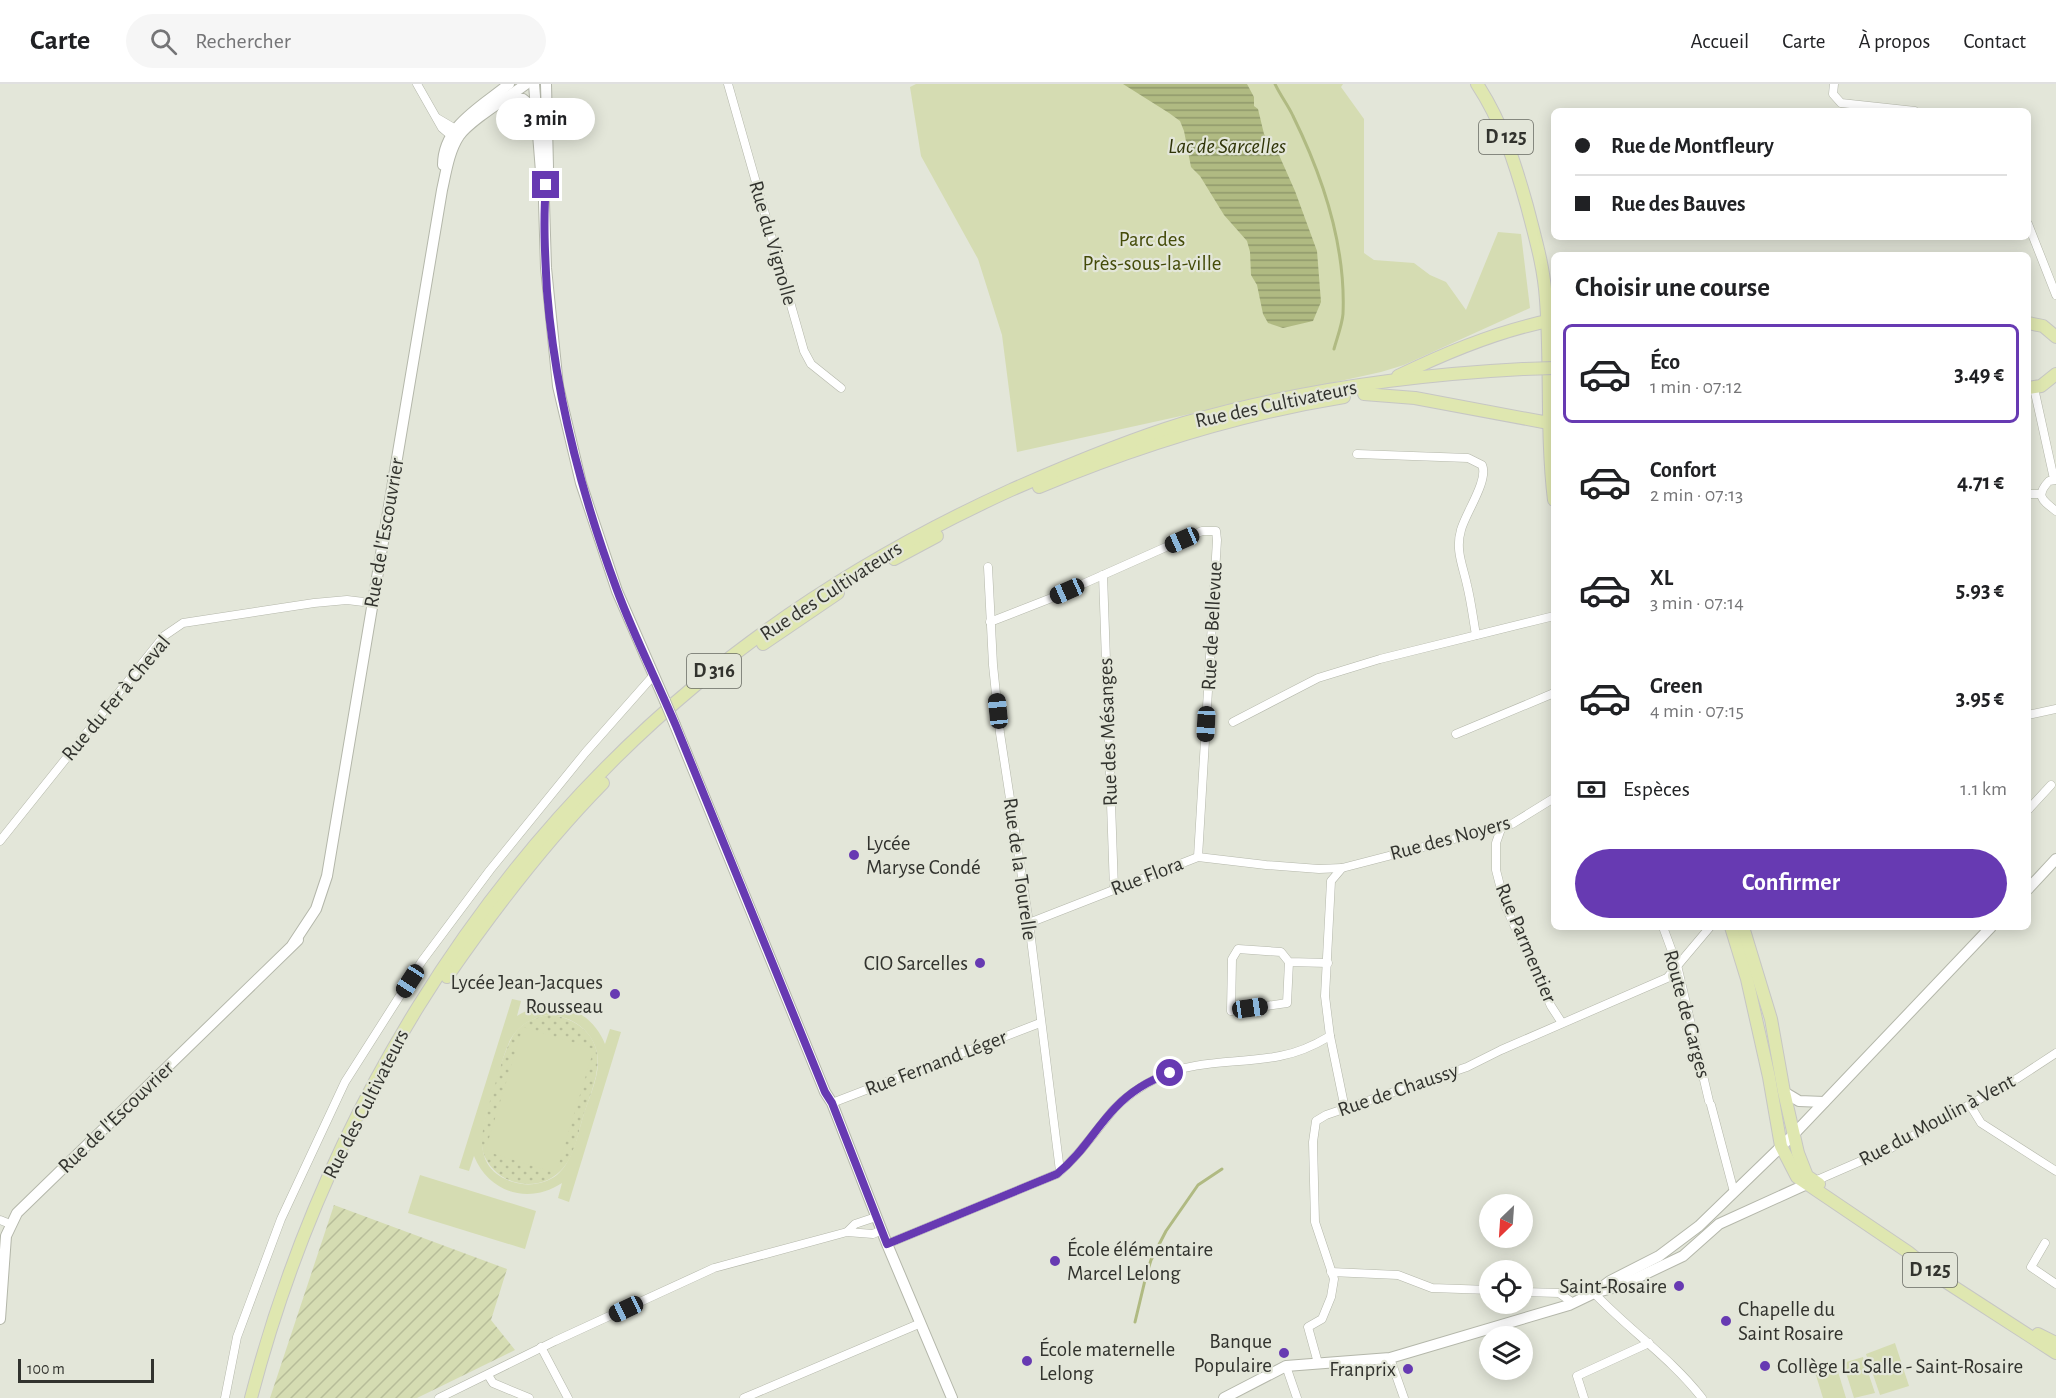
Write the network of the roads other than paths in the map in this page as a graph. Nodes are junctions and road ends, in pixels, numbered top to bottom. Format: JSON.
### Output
{"nodes":[{"id":1,"x":417,"y":84,"type":"edge"},
{"id":2,"x":509,"y":84,"type":"edge"},
{"id":3,"x":517,"y":84,"type":"edge"},
{"id":4,"x":526,"y":84,"type":"edge"},
{"id":5,"x":534,"y":84,"type":"edge"},
{"id":6,"x":546,"y":84,"type":"edge"},
{"id":7,"x":728,"y":84,"type":"edge"},
{"id":8,"x":1477,"y":84,"type":"edge"},
{"id":9,"x":1834,"y":84,"type":"edge"},
{"id":10,"x":507,"y":98,"type":"junction"},
{"id":11,"x":1883,"y":108,"type":"edge"},
{"id":12,"x":535,"y":109,"type":"junction"},
{"id":13,"x":456,"y":134,"type":"junction"},
{"id":14,"x":544,"y":202,"type":"junction"},
{"id":15,"x":2031,"y":232,"type":"edge"},
{"id":16,"x":2056,"y":295,"type":"edge"},
{"id":17,"x":1551,"y":320,"type":"edge"},
{"id":18,"x":2031,"y":324,"type":"edge"},
{"id":19,"x":2056,"y":337,"type":"edge"},
{"id":20,"x":1551,"y":368,"type":"edge"},
{"id":21,"x":1524,"y":373,"type":"junction"},
{"id":22,"x":2056,"y":374,"type":"edge"},
{"id":23,"x":1551,"y":376,"type":"edge"},
{"id":24,"x":1386,"y":382,"type":"junction"},
{"id":25,"x":841,"y":388,"type":"dead end"},
{"id":26,"x":2031,"y":388,"type":"edge"},
{"id":27,"x":1364,"y":394,"type":"junction"},
{"id":28,"x":1551,"y":424,"type":"edge"},
{"id":29,"x":1357,"y":454,"type":"dead end"},
{"id":30,"x":2055,"y":479,"type":"edge"},
{"id":31,"x":2040,"y":494,"type":"junction"},
{"id":32,"x":2031,"y":495,"type":"edge"},
{"id":33,"x":2056,"y":511,"type":"edge"},
{"id":34,"x":988,"y":567,"type":"dead end"},
{"id":35,"x":1103,"y":574,"type":"junction"},
{"id":36,"x":372,"y":603,"type":"junction"},
{"id":37,"x":1551,"y":617,"type":"edge"},
{"id":38,"x":990,"y":622,"type":"junction"},
{"id":39,"x":1476,"y":635,"type":"junction"},
{"id":40,"x":653,"y":676,"type":"junction"},
{"id":41,"x":1551,"y":694,"type":"edge"},
{"id":42,"x":2056,"y":709,"type":"edge"},
{"id":43,"x":2031,"y":714,"type":"edge"},
{"id":44,"x":1233,"y":722,"type":"dead end"},
{"id":45,"x":1456,"y":734,"type":"dead end"},
{"id":46,"x":2051,"y":785,"type":"dead end"},
{"id":47,"x":1551,"y":800,"type":"edge"},
{"id":48,"x":2031,"y":807,"type":"edge"},
{"id":49,"x":1502,"y":826,"type":"junction"},
{"id":50,"x":0,"y":841,"type":"edge"},
{"id":51,"x":1198,"y":857,"type":"junction"},
{"id":52,"x":2056,"y":859,"type":"edge"},
{"id":53,"x":1342,"y":868,"type":"junction"},
{"id":54,"x":2031,"y":885,"type":"edge"},
{"id":55,"x":1114,"y":888,"type":"junction"},
{"id":56,"x":1029,"y":923,"type":"junction"},
{"id":57,"x":1664,"y":930,"type":"edge"},
{"id":58,"x":1707,"y":930,"type":"edge"},
{"id":59,"x":1732,"y":930,"type":"edge"},
{"id":60,"x":1744,"y":930,"type":"edge"},
{"id":61,"x":1988,"y":930,"type":"edge"},
{"id":62,"x":1289,"y":962,"type":"junction"},
{"id":63,"x":1328,"y":963,"type":"junction"},
{"id":64,"x":1677,"y":965,"type":"junction"},
{"id":65,"x":1040,"y":1023,"type":"junction"},
{"id":66,"x":1562,"y":1023,"type":"junction"},
{"id":67,"x":1330,"y":1036,"type":"junction"},
{"id":68,"x":2056,"y":1053,"type":"edge"},
{"id":69,"x":1784,"y":1092,"type":"junction"},
{"id":70,"x":1824,"y":1102,"type":"junction"},
{"id":71,"x":832,"y":1103,"type":"junction"},
{"id":72,"x":1970,"y":1106,"type":"junction"},
{"id":73,"x":1345,"y":1109,"type":"junction"},
{"id":74,"x":1793,"y":1135,"type":"junction"},
{"id":75,"x":1781,"y":1146,"type":"junction"},
{"id":76,"x":1060,"y":1171,"type":"junction"},
{"id":77,"x":2056,"y":1171,"type":"edge"},
{"id":78,"x":1811,"y":1181,"type":"junction"},
{"id":79,"x":1734,"y":1192,"type":"junction"},
{"id":80,"x":876,"y":1217,"type":"junction"},
{"id":81,"x":5,"y":1222,"type":"edge"},
{"id":82,"x":882,"y":1230,"type":"junction"},
{"id":83,"x":847,"y":1232,"type":"junction"},
{"id":84,"x":2045,"y":1243,"type":"dead end"},
{"id":85,"x":887,"y":1244,"type":"junction"},
{"id":86,"x":1331,"y":1272,"type":"junction"},
{"id":87,"x":2056,"y":1284,"type":"edge"},
{"id":88,"x":1479,"y":1290,"type":"edge"},
{"id":89,"x":1533,"y":1292,"type":"edge"},
{"id":90,"x":1594,"y":1293,"type":"junction"},
{"id":91,"x":1573,"y":1303,"type":"junction"},
{"id":92,"x":0,"y":1319,"type":"edge"},
{"id":93,"x":921,"y":1323,"type":"junction"},
{"id":94,"x":1649,"y":1343,"type":"junction"},
{"id":95,"x":2056,"y":1343,"type":"edge"},
{"id":96,"x":541,"y":1347,"type":"junction"},
{"id":97,"x":2056,"y":1353,"type":"edge"},
{"id":98,"x":1390,"y":1359,"type":"junction"},
{"id":99,"x":1318,"y":1363,"type":"junction"},
{"id":100,"x":1286,"y":1366,"type":"junction"},
{"id":101,"x":488,"y":1375,"type":"junction"},
{"id":102,"x":225,"y":1398,"type":"edge"},
{"id":103,"x":251,"y":1398,"type":"edge"},
{"id":104,"x":259,"y":1398,"type":"edge"},
{"id":105,"x":439,"y":1398,"type":"edge"},
{"id":106,"x":529,"y":1398,"type":"edge"},
{"id":107,"x":568,"y":1398,"type":"edge"},
{"id":108,"x":744,"y":1398,"type":"edge"},
{"id":109,"x":952,"y":1398,"type":"edge"},
{"id":110,"x":1224,"y":1398,"type":"edge"},
{"id":111,"x":1297,"y":1398,"type":"edge"},
{"id":112,"x":1404,"y":1398,"type":"edge"},
{"id":113,"x":1584,"y":1398,"type":"edge"},
{"id":114,"x":1702,"y":1398,"type":"edge"}],
"edges":[{"from":1,"to":13,"type":"street"},
{"from":2,"to":13,"type":"street"},
{"from":3,"to":10,"type":"street"},
{"from":4,"to":10,"type":"street"},
{"from":5,"to":12,"type":"street"},
{"from":6,"to":14,"type":"street"},
{"from":7,"to":25,"type":"street","name":"Rue du Vignolle"},
{"from":8,"to":17,"type":"main road","number":"D 125"},
{"from":9,"to":11,"type":"street"},
{"from":10,"to":12,"type":"street"},
{"from":10,"to":13,"type":"street"},
{"from":12,"to":14,"type":"street"},
{"from":13,"to":36,"type":"street","name":"Rue de l'Escouvrier"},
{"from":14,"to":40,"type":"street"},
{"from":15,"to":16,"type":"street"},
{"from":17,"to":24,"type":"main road"},
{"from":18,"to":19,"type":"main road"},
{"from":20,"to":21,"type":"main road","name":"Rue des Cultivateurs","number":"D 316","bridge":true},
{"from":21,"to":23,"type":"main road","name":"Rue des Cultivateurs","number":"D 316"},
{"from":21,"to":24,"type":"main road","name":"Rue des Cultivateurs","number":"D 316"},
{"from":21,"to":27,"type":"main road","name":"Rue des Cultivateurs","number":"D 316"},
{"from":22,"to":26,"type":"main road"},
{"from":24,"to":103,"type":"main road","name":"Rue des Cultivateurs","number":"D 316"},
{"from":26,"to":30,"type":"street"},
{"from":27,"to":28,"type":"main road"},
{"from":27,"to":104,"type":"main road","name":"Rue des Cultivateurs","number":"D 316"},
{"from":29,"to":39,"type":"street"},
{"from":30,"to":31,"type":"street"},
{"from":31,"to":32,"type":"street"},
{"from":31,"to":33,"type":"street"},
{"from":34,"to":38,"type":"street","name":"Rue de la Tourelle"},
{"from":35,"to":38,"type":"street","name":"Rue de Bellevue"},
{"from":35,"to":51,"type":"street","name":"Rue de Bellevue"},
{"from":35,"to":55,"type":"street","name":"Rue des Mésanges"},
{"from":36,"to":50,"type":"street","name":"Rue du Fer à Cheval"},
{"from":36,"to":81,"type":"street","name":"Rue de l'Escouvrier"},
{"from":37,"to":39,"type":"street"},
{"from":38,"to":56,"type":"street","name":"Rue de la Tourelle"},
{"from":39,"to":44,"type":"street"},
{"from":40,"to":71,"type":"street","bridge":true},
{"from":40,"to":102,"type":"street"},
{"from":41,"to":45,"type":"street"},
{"from":42,"to":43,"type":"street"},
{"from":46,"to":48,"type":"street"},
{"from":47,"to":49,"type":"street","name":"Rue des Noyers"},
{"from":49,"to":53,"type":"street","name":"Rue des Noyers"},
{"from":49,"to":66,"type":"street","name":"Rue Parmentier"},
{"from":51,"to":53,"type":"street","name":"Rue Flora"},
{"from":51,"to":55,"type":"street","name":"Rue Flora"},
{"from":52,"to":54,"type":"street"},
{"from":53,"to":63,"type":"street"},
{"from":55,"to":56,"type":"street","name":"Rue Flora"},
{"from":56,"to":65,"type":"street","name":"Rue de la Tourelle"},
{"from":57,"to":64,"type":"street","name":"Route de Garges"},
{"from":58,"to":64,"type":"street","name":"Rue de Chaussy"},
{"from":59,"to":75,"type":"main road","number":"D 125"},
{"from":60,"to":69,"type":"main road","number":"D 125"},
{"from":61,"to":70,"type":"street"},
{"from":62,"to":62,"type":"street"},
{"from":62,"to":63,"type":"street"},
{"from":63,"to":67,"type":"street"},
{"from":64,"to":66,"type":"street","name":"Rue de Chaussy"},
{"from":64,"to":79,"type":"street","name":"Route de Garges"},
{"from":65,"to":71,"type":"street","name":"Rue Fernand Léger"},
{"from":65,"to":76,"type":"street","name":"Rue de la Tourelle"},
{"from":66,"to":73,"type":"street","name":"Rue de Chaussy"},
{"from":67,"to":73,"type":"street"},
{"from":67,"to":76,"type":"street"},
{"from":68,"to":72,"type":"street","name":"Rue du Moulin à Vent"},
{"from":69,"to":70,"type":"street"},
{"from":69,"to":74,"type":"main road","number":"D 125"},
{"from":70,"to":74,"type":"street"},
{"from":71,"to":80,"type":"street"},
{"from":72,"to":77,"type":"street"},
{"from":72,"to":78,"type":"street","name":"Rue du Moulin à Vent"},
{"from":73,"to":86,"type":"street","name":"Rue de Chaussy"},
{"from":74,"to":75,"type":"street"},
{"from":74,"to":78,"type":"main road","number":"D 125"},
{"from":75,"to":78,"type":"main road","number":"D 125"},
{"from":75,"to":79,"type":"street"},
{"from":76,"to":85,"type":"street"},
{"from":78,"to":90,"type":"street"},
{"from":78,"to":95,"type":"main road","number":"D 125"},
{"from":78,"to":97,"type":"main road","number":"D 125"},
{"from":79,"to":90,"type":"street"},
{"from":80,"to":82,"type":"street"},
{"from":80,"to":83,"type":"street"},
{"from":81,"to":92,"type":"street","name":"Rue de l'Escouvrier"},
{"from":82,"to":83,"type":"street"},
{"from":82,"to":85,"type":"street"},
{"from":83,"to":96,"type":"street"},
{"from":84,"to":87,"type":"street"},
{"from":85,"to":93,"type":"street"},
{"from":86,"to":88,"type":"street"},
{"from":86,"to":99,"type":"street","name":"Rue de Chaussy"},
{"from":89,"to":91,"type":"street"},
{"from":90,"to":91,"type":"street"},
{"from":90,"to":94,"type":"street"},
{"from":91,"to":98,"type":"street"},
{"from":93,"to":108,"type":"street"},
{"from":93,"to":109,"type":"street"},
{"from":94,"to":113,"type":"street"},
{"from":94,"to":114,"type":"street"},
{"from":96,"to":101,"type":"street"},
{"from":96,"to":107,"type":"street"},
{"from":98,"to":99,"type":"street"},
{"from":98,"to":112,"type":"street"},
{"from":99,"to":100,"type":"street"},
{"from":100,"to":110,"type":"street"},
{"from":100,"to":111,"type":"street"},
{"from":101,"to":105,"type":"street"},
{"from":101,"to":106,"type":"street"}]}
